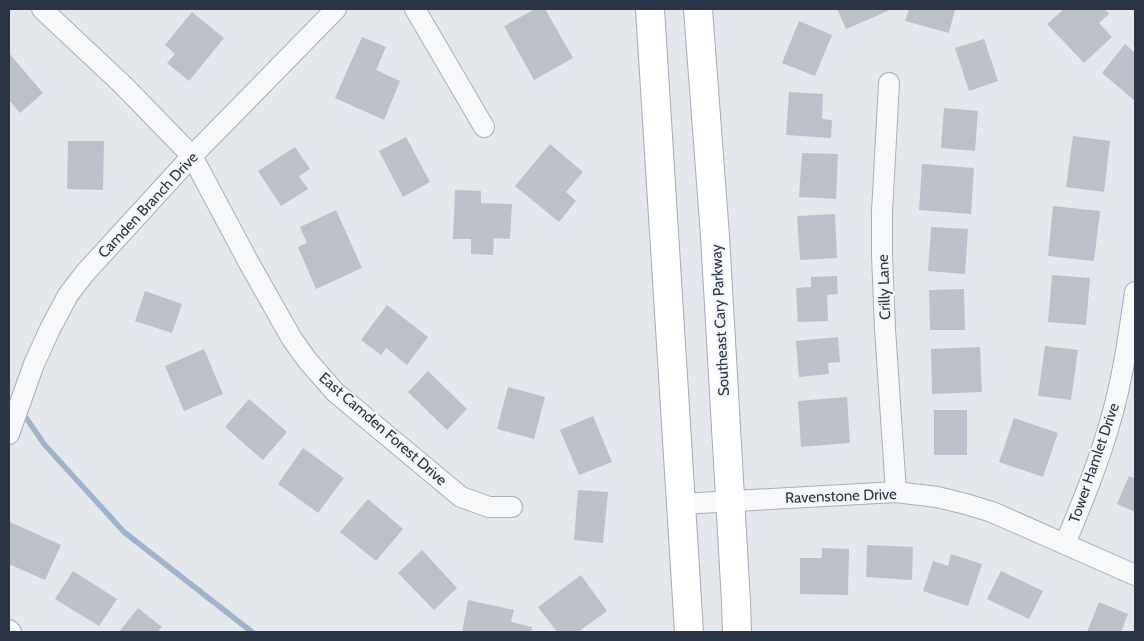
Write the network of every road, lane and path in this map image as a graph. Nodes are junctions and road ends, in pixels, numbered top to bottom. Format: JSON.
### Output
{"nodes":[{"id":1,"x":42,"y":9,"type":"edge"},
{"id":2,"x":336,"y":9,"type":"edge"},
{"id":3,"x":415,"y":9,"type":"edge"},
{"id":4,"x":650,"y":9,"type":"edge"},
{"id":5,"x":698,"y":9,"type":"edge"},
{"id":6,"x":889,"y":83,"type":"dead end"},
{"id":7,"x":484,"y":127,"type":"dead end"},
{"id":8,"x":192,"y":156,"type":"junction"},
{"id":9,"x":1135,"y":292,"type":"edge"},
{"id":10,"x":9,"y":434,"type":"edge"},
{"id":11,"x":896,"y":492,"type":"junction"},
{"id":12,"x":730,"y":501,"type":"junction"},
{"id":13,"x":681,"y":504,"type":"junction"},
{"id":14,"x":512,"y":507,"type":"dead end"},
{"id":15,"x":1065,"y":544,"type":"junction"},
{"id":16,"x":1135,"y":575,"type":"edge"},
{"id":17,"x":689,"y":632,"type":"edge"},
{"id":18,"x":737,"y":632,"type":"edge"}],
"edges":[{"from":1,"to":8,"type":"street","name":"East Camden Forest Drive"},
{"from":2,"to":8,"type":"street","name":"Camden Branch Drive"},
{"from":3,"to":7,"type":"street"},
{"from":4,"to":13,"type":"main road"},
{"from":5,"to":12,"type":"main road","name":"Southeast Cary Parkway"},
{"from":6,"to":11,"type":"street","name":"Crilly Lane"},
{"from":8,"to":10,"type":"street","name":"Camden Branch Drive"},
{"from":8,"to":14,"type":"street","name":"East Camden Forest Drive"},
{"from":9,"to":15,"type":"street","name":"Tower Hamlet Drive"},
{"from":11,"to":12,"type":"street","name":"Ravenstone Drive"},
{"from":11,"to":15,"type":"street","name":"Ravenstone Drive"},
{"from":12,"to":13,"type":"street","name":"Ravenstone Drive"},
{"from":12,"to":18,"type":"main road","name":"Southeast Cary Parkway"},
{"from":13,"to":17,"type":"main road"},
{"from":15,"to":16,"type":"street","name":"Ravenstone Drive"}]}
